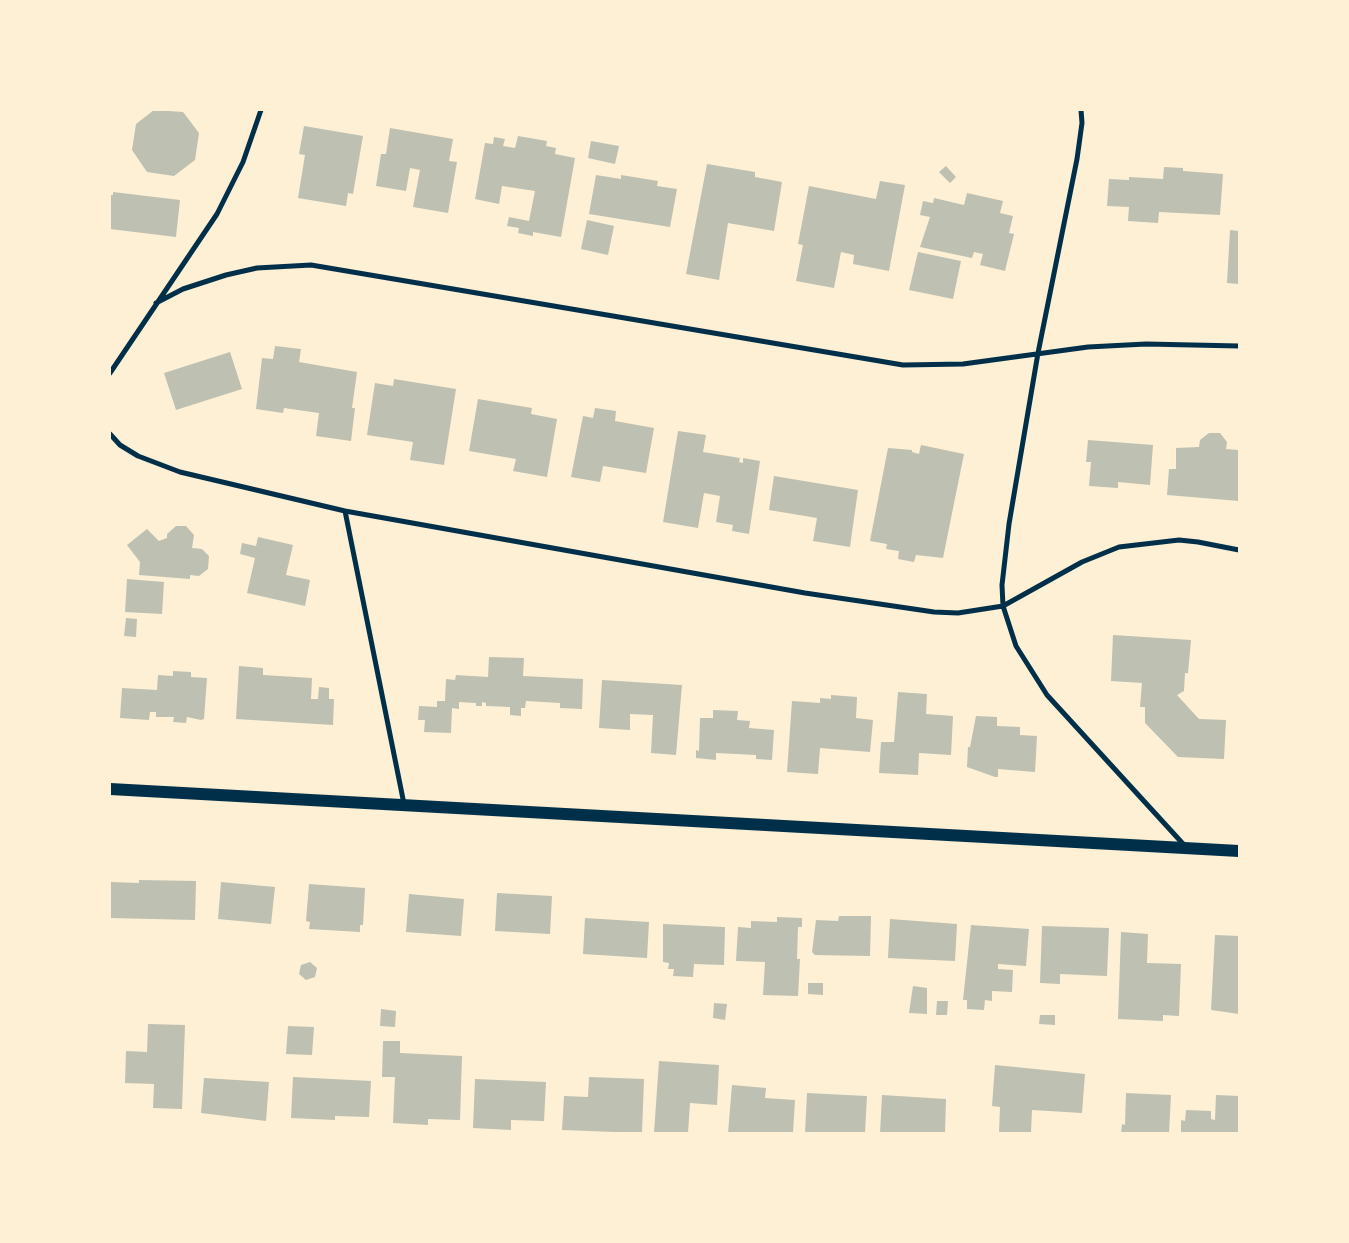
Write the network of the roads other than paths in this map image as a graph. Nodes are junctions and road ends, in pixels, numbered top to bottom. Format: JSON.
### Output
{"nodes":[{"id":1,"x":261,"y":110,"type":"edge"},
{"id":2,"x":1081,"y":110,"type":"edge"},
{"id":3,"x":156,"y":303,"type":"junction"},
{"id":4,"x":1239,"y":346,"type":"edge"},
{"id":5,"x":1038,"y":353,"type":"junction"},
{"id":6,"x":110,"y":373,"type":"edge"},
{"id":7,"x":110,"y":434,"type":"edge"},
{"id":8,"x":345,"y":511,"type":"junction"},
{"id":9,"x":1239,"y":550,"type":"edge"},
{"id":10,"x":1003,"y":606,"type":"junction"},
{"id":11,"x":110,"y":789,"type":"edge"},
{"id":12,"x":404,"y":804,"type":"junction"},
{"id":13,"x":1187,"y":848,"type":"junction"},
{"id":14,"x":1239,"y":850,"type":"edge"}],
"edges":[{"from":1,"to":3,"type":"street"},
{"from":2,"to":5,"type":"street"},
{"from":3,"to":5,"type":"street"},
{"from":3,"to":6,"type":"street"},
{"from":4,"to":5,"type":"street"},
{"from":5,"to":10,"type":"street"},
{"from":7,"to":8,"type":"street"},
{"from":8,"to":10,"type":"street"},
{"from":8,"to":12,"type":"street"},
{"from":9,"to":10,"type":"street"},
{"from":10,"to":13,"type":"street"},
{"from":11,"to":12,"type":"main road"},
{"from":12,"to":13,"type":"main road"},
{"from":13,"to":14,"type":"main road"}]}
